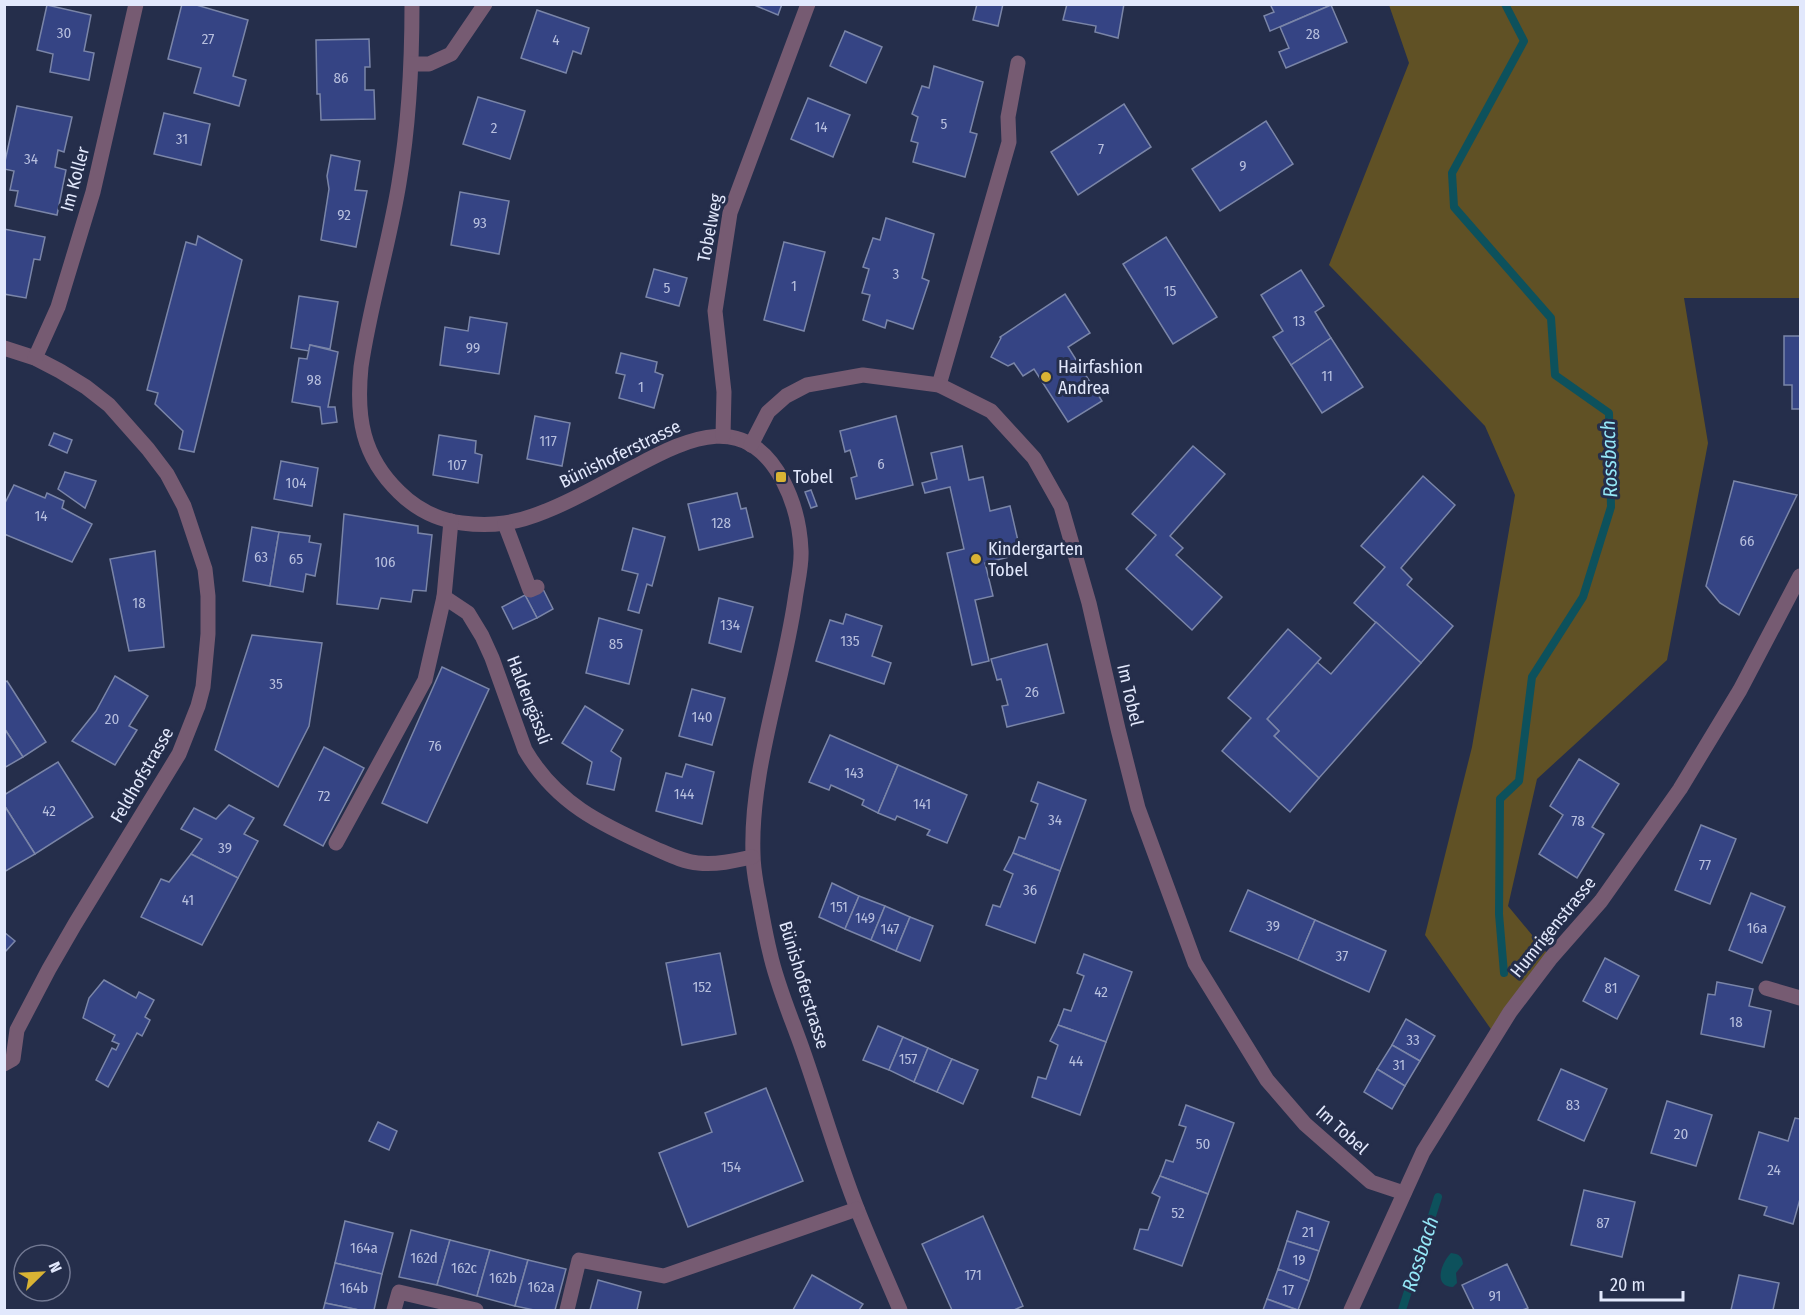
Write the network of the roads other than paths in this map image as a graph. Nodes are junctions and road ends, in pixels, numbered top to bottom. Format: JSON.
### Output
{"nodes":[{"id":1,"x":136,"y":4,"type":"edge"},
{"id":2,"x":412,"y":4,"type":"edge"},
{"id":3,"x":485,"y":4,"type":"edge"},
{"id":4,"x":808,"y":4,"type":"edge"},
{"id":5,"x":1018,"y":63,"type":"dead end"},
{"id":6,"x":412,"y":64,"type":"junction"},
{"id":7,"x":4,"y":348,"type":"edge"},
{"id":8,"x":35,"y":358,"type":"junction"},
{"id":9,"x":939,"y":385,"type":"junction"},
{"id":10,"x":723,"y":436,"type":"junction"},
{"id":11,"x":751,"y":445,"type":"junction"},
{"id":12,"x":451,"y":521,"type":"junction"},
{"id":13,"x":505,"y":524,"type":"junction"},
{"id":14,"x":1800,"y":576,"type":"edge"},
{"id":15,"x":537,"y":587,"type":"dead end"},
{"id":16,"x":444,"y":597,"type":"junction"},
{"id":17,"x":1796,"y":598,"type":"edge"},
{"id":18,"x":336,"y":843,"type":"dead end"},
{"id":19,"x":752,"y":857,"type":"junction"},
{"id":20,"x":1766,"y":988,"type":"dead end"},
{"id":21,"x":1800,"y":998,"type":"edge"},
{"id":22,"x":4,"y":1065,"type":"edge"},
{"id":23,"x":1404,"y":1193,"type":"junction"},
{"id":24,"x":857,"y":1209,"type":"junction"},
{"id":25,"x":394,"y":1311,"type":"edge"},
{"id":26,"x":476,"y":1311,"type":"edge"},
{"id":27,"x":567,"y":1311,"type":"edge"},
{"id":28,"x":900,"y":1311,"type":"edge"},
{"id":29,"x":1352,"y":1311,"type":"edge"}],
"edges":[{"from":1,"to":8,"type":"street","name":"Im Koller"},
{"from":2,"to":6,"type":"street","name":"Bünishoferstrasse"},
{"from":3,"to":6,"type":"street"},
{"from":4,"to":10,"type":"street","name":"Tobelweg"},
{"from":5,"to":9,"type":"street"},
{"from":6,"to":12,"type":"street","name":"Bünishoferstrasse"},
{"from":7,"to":8,"type":"street","name":"Feldhofstrasse"},
{"from":8,"to":22,"type":"street","name":"Feldhofstrasse"},
{"from":9,"to":11,"type":"street","name":"Im Tobel"},
{"from":9,"to":23,"type":"street","name":"Im Tobel"},
{"from":10,"to":11,"type":"street","name":"Bünishoferstrasse"},
{"from":10,"to":13,"type":"street","name":"Bünishoferstrasse"},
{"from":11,"to":19,"type":"street","name":"Bünishoferstrasse"},
{"from":12,"to":13,"type":"street","name":"Bünishoferstrasse"},
{"from":12,"to":16,"type":"street"},
{"from":13,"to":15,"type":"street"},
{"from":14,"to":17,"type":"street","name":"Humrigenstrasse"},
{"from":16,"to":18,"type":"street"},
{"from":16,"to":19,"type":"street","name":"Haldengässli"},
{"from":17,"to":23,"type":"street","name":"Humrigenstrasse"},
{"from":19,"to":24,"type":"street","name":"Bünishoferstrasse"},
{"from":20,"to":21,"type":"street"},
{"from":23,"to":29,"type":"street","name":"Humrigenstrasse"},
{"from":24,"to":27,"type":"street"},
{"from":24,"to":28,"type":"street","name":"Bünishoferstrasse"},
{"from":25,"to":26,"type":"street"}]}
